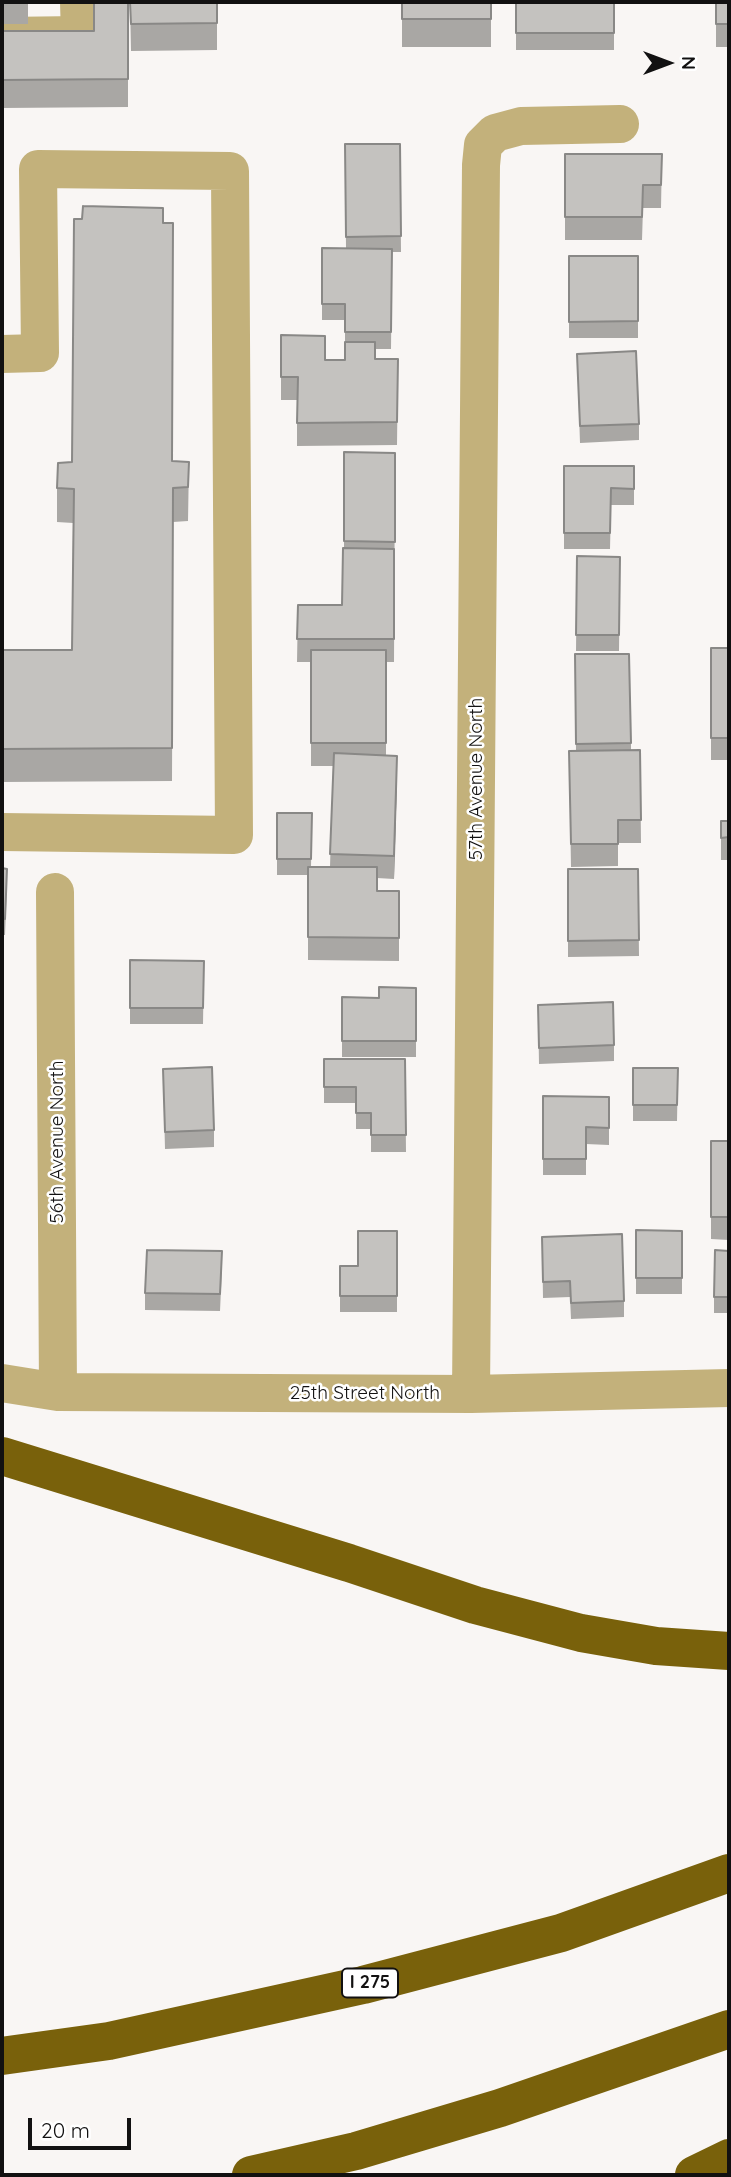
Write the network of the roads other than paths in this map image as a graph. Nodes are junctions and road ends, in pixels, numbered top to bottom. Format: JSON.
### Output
{"nodes":[{"id":1,"x":79,"y":2,"type":"edge"},
{"id":2,"x":2,"y":36,"type":"edge"},
{"id":3,"x":620,"y":124,"type":"dead end"},
{"id":4,"x":2,"y":354,"type":"edge"},
{"id":5,"x":2,"y":832,"type":"edge"},
{"id":6,"x":55,"y":892,"type":"dead end"},
{"id":7,"x":2,"y":1383,"type":"edge"},
{"id":8,"x":729,"y":1388,"type":"edge"},
{"id":9,"x":58,"y":1392,"type":"junction"},
{"id":10,"x":471,"y":1394,"type":"junction"},
{"id":11,"x":2,"y":1456,"type":"edge"},
{"id":12,"x":729,"y":1651,"type":"edge"},
{"id":13,"x":729,"y":1872,"type":"edge"},
{"id":14,"x":729,"y":2029,"type":"edge"},
{"id":15,"x":2,"y":2056,"type":"edge"},
{"id":16,"x":729,"y":2158,"type":"edge"},
{"id":17,"x":251,"y":2175,"type":"edge"},
{"id":18,"x":694,"y":2175,"type":"edge"}],
"edges":[{"from":1,"to":2,"type":"street"},
{"from":3,"to":10,"type":"street","name":"57th Avenue North"},
{"from":4,"to":5,"type":"street"},
{"from":6,"to":9,"type":"street","name":"56th Avenue North"},
{"from":7,"to":9,"type":"street","name":"25th Street North"},
{"from":8,"to":10,"type":"street","name":"25th Street North"},
{"from":9,"to":10,"type":"street","name":"25th Street North"},
{"from":11,"to":12,"type":"highway"},
{"from":13,"to":15,"type":"highway","number":"I 275"},
{"from":14,"to":17,"type":"highway"},
{"from":16,"to":18,"type":"highway"}]}
